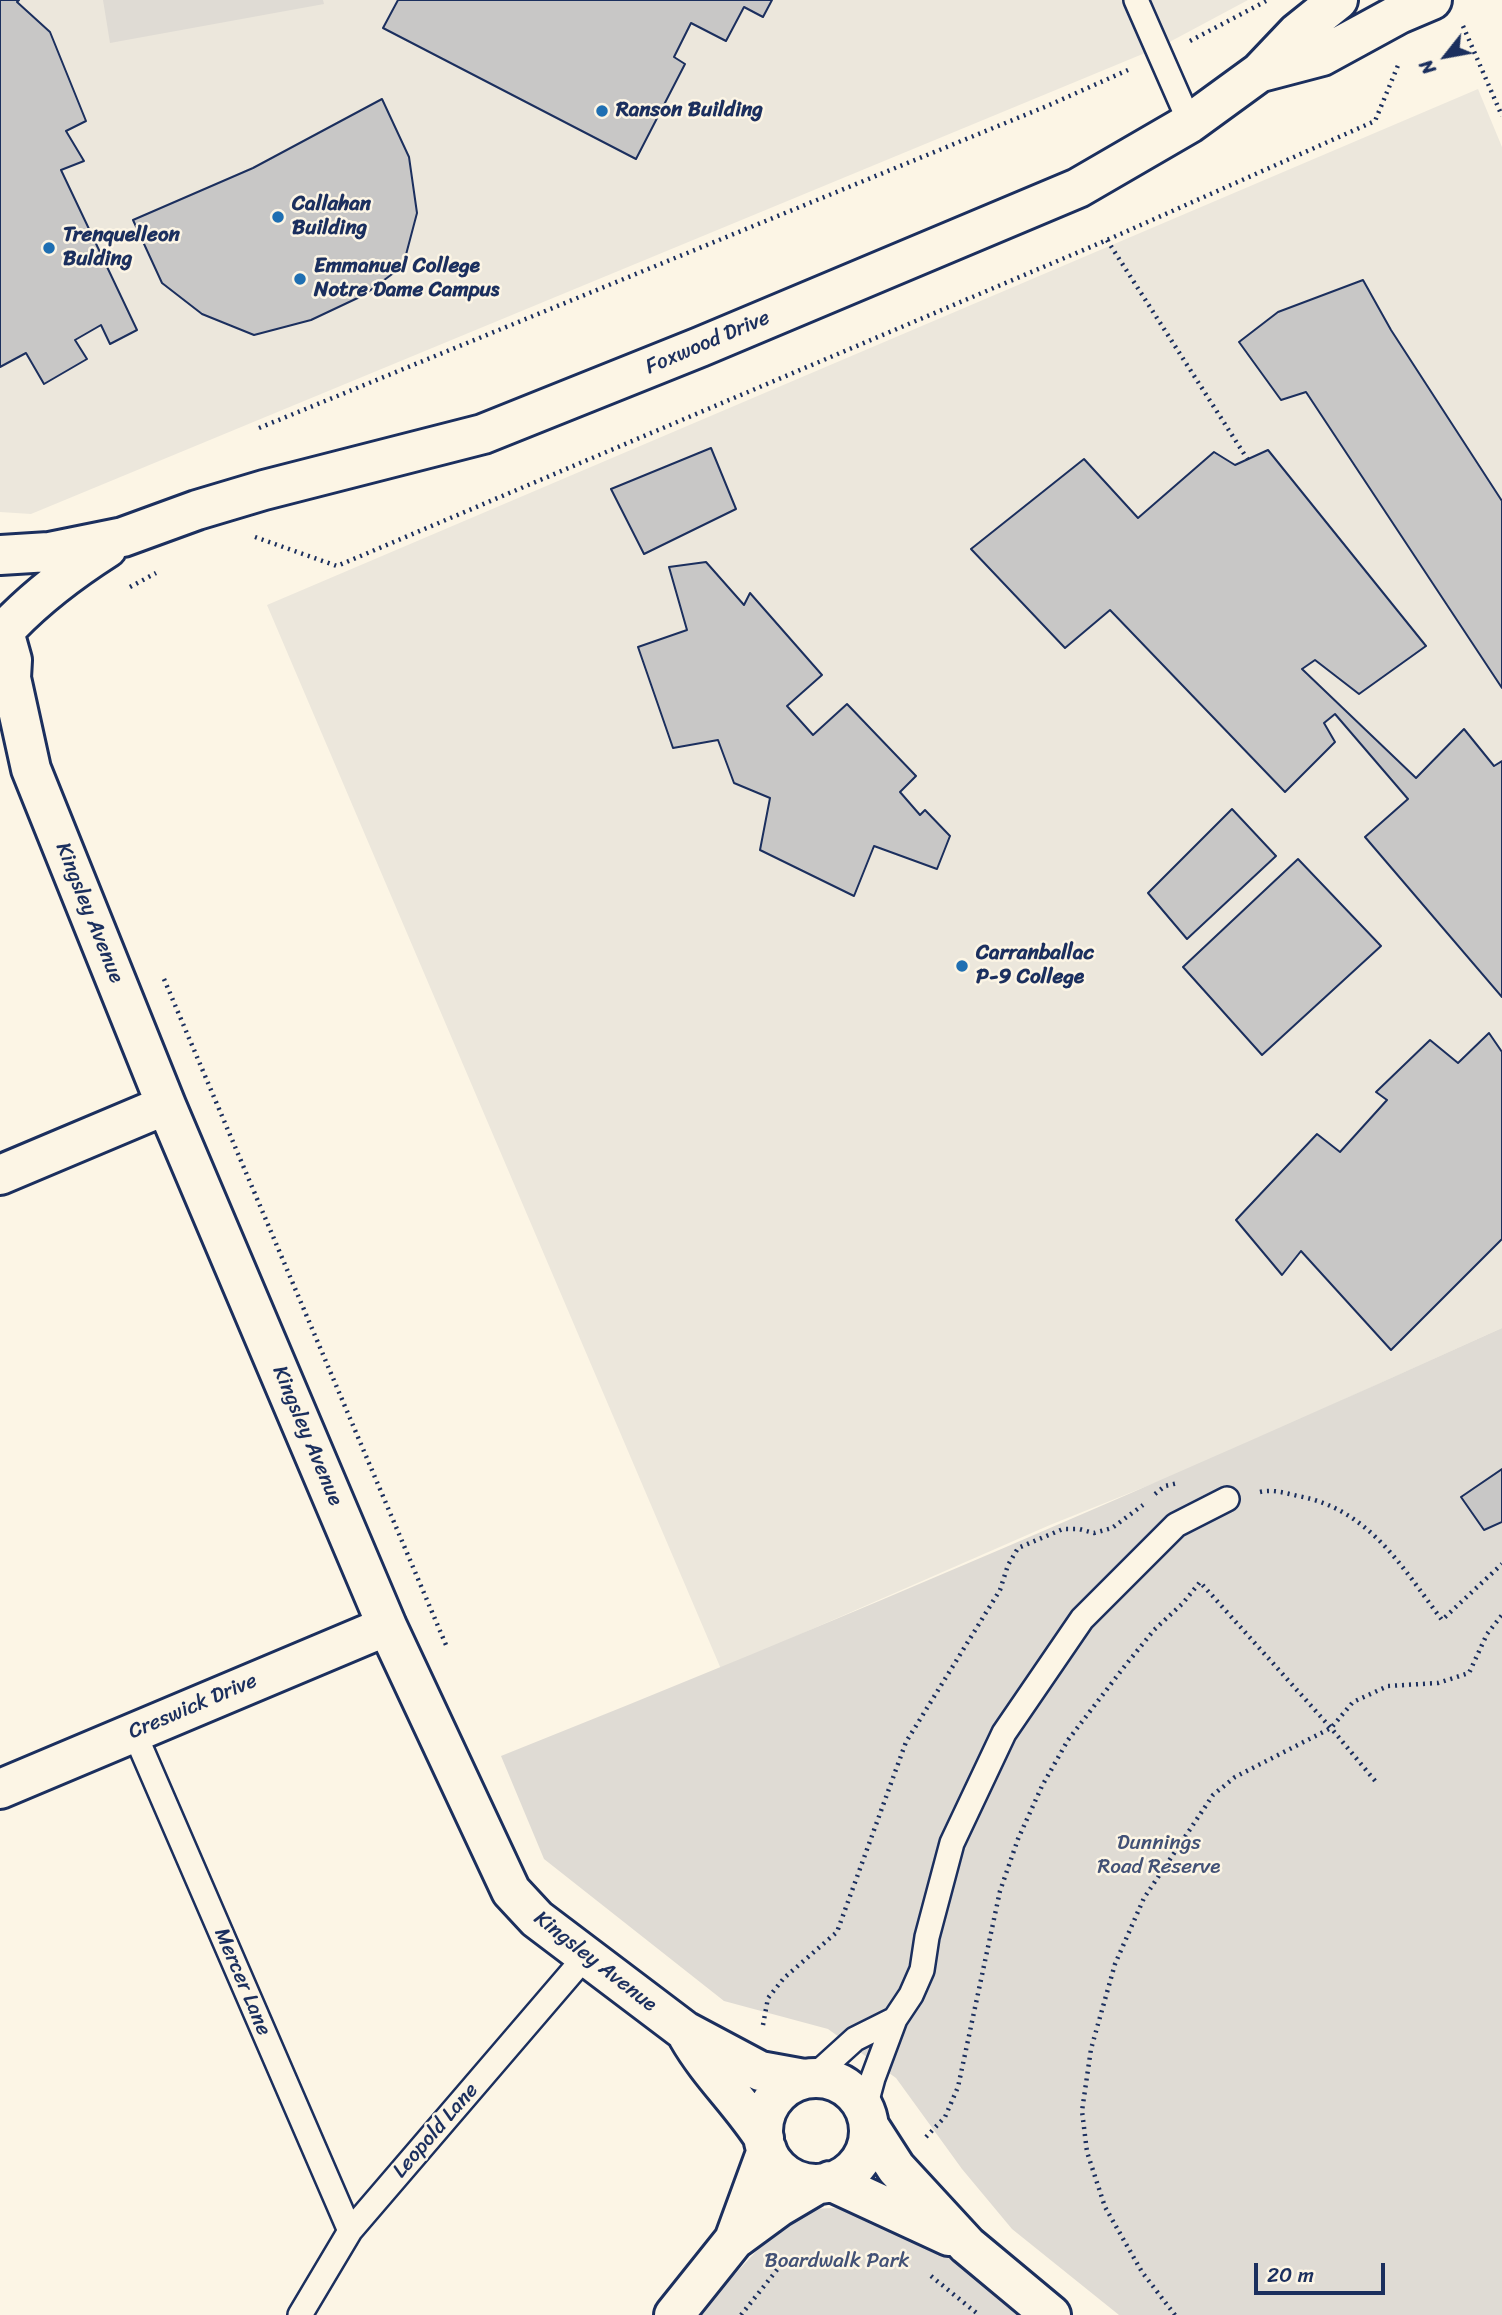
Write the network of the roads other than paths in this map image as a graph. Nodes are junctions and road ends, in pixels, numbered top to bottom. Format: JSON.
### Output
{"nodes":[{"id":1,"x":1136,"y":0,"type":"edge"},
{"id":2,"x":1338,"y":0,"type":"edge"},
{"id":3,"x":1446,"y":11,"type":"edge"},
{"id":4,"x":1260,"y":72,"type":"junction"},
{"id":5,"x":1190,"y":123,"type":"junction"},
{"id":6,"x":123,"y":537,"type":"junction"},
{"id":7,"x":0,"y":555,"type":"edge"},
{"id":8,"x":0,"y":571,"type":"edge"},
{"id":9,"x":5,"y":634,"type":"edge"},
{"id":10,"x":0,"y":725,"type":"edge"},
{"id":11,"x":31,"y":769,"type":"junction"},
{"id":12,"x":166,"y":1105,"type":"junction"},
{"id":13,"x":0,"y":1175,"type":"edge"},
{"id":14,"x":1227,"y":1499,"type":"road end"},
{"id":15,"x":387,"y":1626,"type":"junction"},
{"id":16,"x":134,"y":1732,"type":"junction"},
{"id":17,"x":0,"y":1789,"type":"edge"},
{"id":18,"x":585,"y":1957,"type":"junction"},
{"id":19,"x":895,"y":2019,"type":"junction"},
{"id":20,"x":685,"y":2031,"type":"junction"},
{"id":21,"x":808,"y":2079,"type":"junction"},
{"id":22,"x":867,"y":2119,"type":"junction"},
{"id":23,"x":765,"y":2144,"type":"junction"},
{"id":24,"x":824,"y":2183,"type":"junction"},
{"id":25,"x":350,"y":2231,"type":"junction"},
{"id":26,"x":734,"y":2240,"type":"junction"},
{"id":27,"x":967,"y":2245,"type":"junction"},
{"id":28,"x":300,"y":2315,"type":"edge"},
{"id":29,"x":674,"y":2315,"type":"edge"},
{"id":30,"x":1051,"y":2315,"type":"edge"}],
"edges":[{"from":1,"to":5,"type":"lane"},
{"from":2,"to":4,"type":"street","name":"Foxwood Drive"},
{"from":3,"to":4,"type":"street","name":"Foxwood Drive"},
{"from":4,"to":5,"type":"street","name":"Foxwood Drive"},
{"from":5,"to":6,"type":"street","name":"Foxwood Drive"},
{"from":6,"to":7,"type":"street","name":"Foxwood Drive"},
{"from":6,"to":9,"type":"street","name":"Foxwood Drive"},
{"from":8,"to":9,"type":"street"},
{"from":9,"to":11,"type":"street","name":"Kingsley Avenue"},
{"from":10,"to":11,"type":"street","name":"Kingsley Avenue"},
{"from":11,"to":12,"type":"street","name":"Kingsley Avenue"},
{"from":12,"to":13,"type":"street"},
{"from":12,"to":15,"type":"street","name":"Kingsley Avenue"},
{"from":14,"to":19,"type":"lane"},
{"from":15,"to":16,"type":"street","name":"Creswick Drive"},
{"from":15,"to":18,"type":"street","name":"Kingsley Avenue"},
{"from":16,"to":17,"type":"street","name":"Creswick Drive"},
{"from":16,"to":25,"type":"lane","name":"Mercer Lane"},
{"from":18,"to":20,"type":"street","name":"Kingsley Avenue"},
{"from":18,"to":25,"type":"lane","name":"Leopold Lane"},
{"from":19,"to":21,"type":"lane"},
{"from":19,"to":22,"type":"lane"},
{"from":20,"to":21,"type":"street","name":"Kingsley Avenue"},
{"from":20,"to":23,"type":"street","name":"Kingsley Avenue"},
{"from":21,"to":22,"type":"street"},
{"from":21,"to":23,"type":"street"},
{"from":22,"to":24,"type":"street"},
{"from":22,"to":27,"type":"street"},
{"from":23,"to":24,"type":"street"},
{"from":23,"to":26,"type":"street"},
{"from":24,"to":26,"type":"street"},
{"from":24,"to":27,"type":"street"},
{"from":25,"to":28,"type":"lane","name":"Leopold Lane"},
{"from":26,"to":29,"type":"street"},
{"from":27,"to":30,"type":"street"}]}
